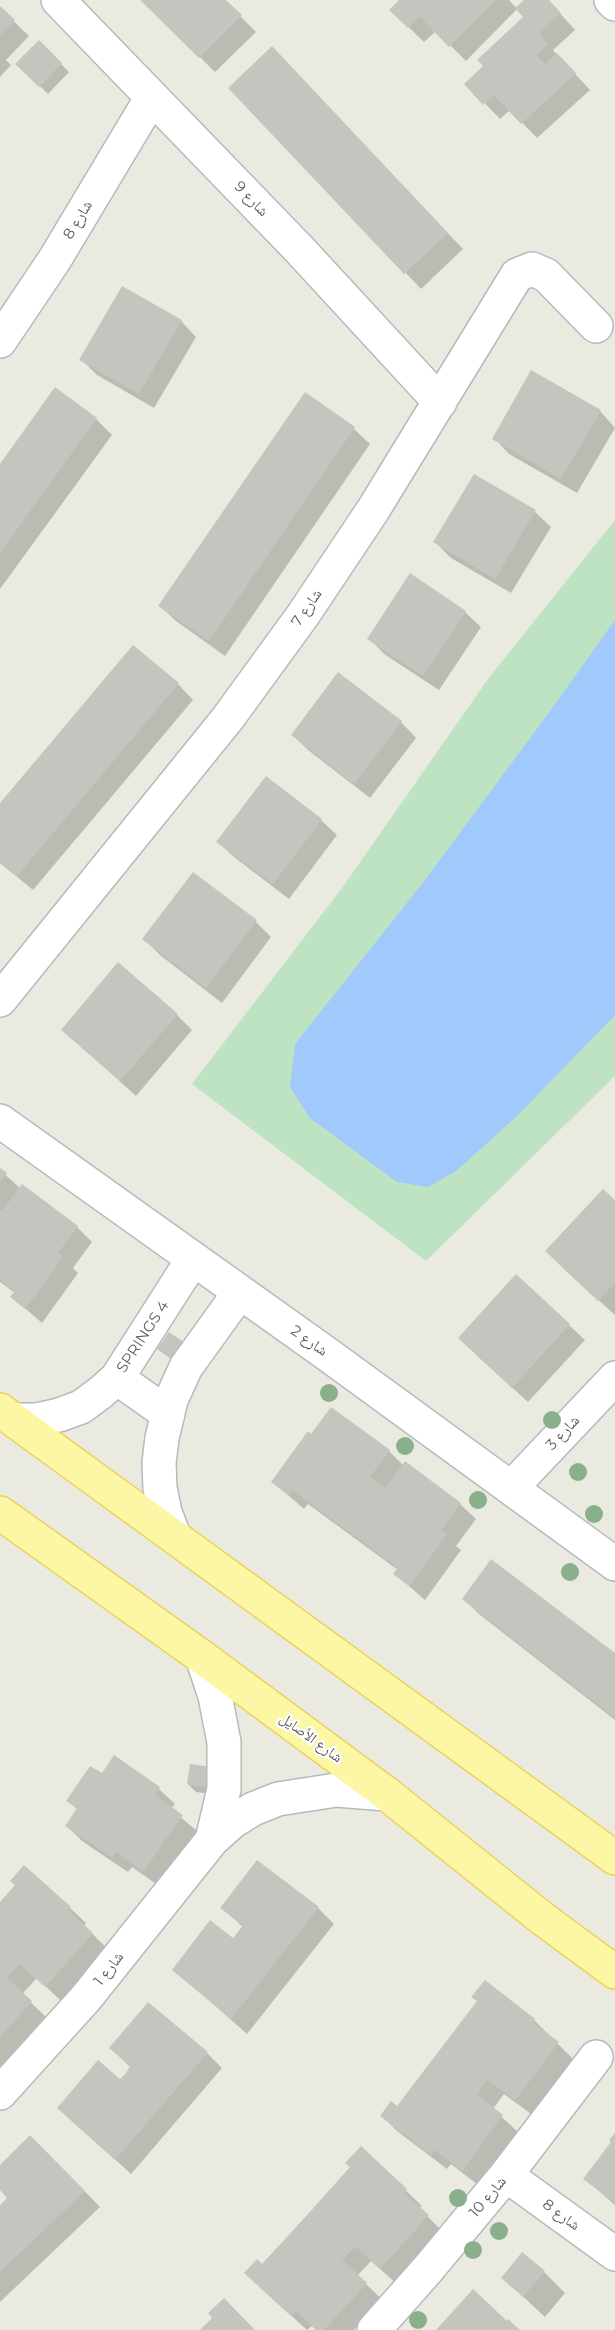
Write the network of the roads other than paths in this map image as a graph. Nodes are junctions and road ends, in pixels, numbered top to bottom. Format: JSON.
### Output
{"nodes":[{"id":1,"x":57,"y":0,"type":"edge"},
{"id":2,"x":611,"y":0,"type":"edge"},
{"id":3,"x":615,"y":4,"type":"edge"},
{"id":4,"x":152,"y":97,"type":"junction"},
{"id":5,"x":596,"y":326,"type":"dead end"},
{"id":6,"x":0,"y":341,"type":"edge"},
{"id":7,"x":440,"y":402,"type":"junction"},
{"id":8,"x":0,"y":1000,"type":"edge"},
{"id":9,"x":0,"y":1121,"type":"edge"},
{"id":10,"x":194,"y":1260,"type":"junction"},
{"id":11,"x":249,"y":1299,"type":"junction"},
{"id":12,"x":117,"y":1378,"type":"junction"},
{"id":13,"x":615,"y":1378,"type":"edge"},
{"id":14,"x":168,"y":1414,"type":"junction"},
{"id":15,"x":7,"y":1415,"type":"edge"},
{"id":16,"x":512,"y":1488,"type":"junction"},
{"id":17,"x":0,"y":1513,"type":"edge"},
{"id":18,"x":174,"y":1536,"type":"junction"},
{"id":19,"x":615,"y":1564,"type":"edge"},
{"id":20,"x":202,"y":1657,"type":"junction"},
{"id":21,"x":387,"y":1794,"type":"junction"},
{"id":22,"x":212,"y":1840,"type":"junction"},
{"id":23,"x":615,"y":1858,"type":"edge"},
{"id":24,"x":615,"y":1972,"type":"edge"},
{"id":25,"x":596,"y":2057,"type":"dead end"},
{"id":26,"x":0,"y":2093,"type":"edge"},
{"id":27,"x":506,"y":2175,"type":"junction"},
{"id":28,"x":615,"y":2254,"type":"edge"},
{"id":29,"x":374,"y":2330,"type":"edge"}],
"edges":[{"from":1,"to":4,"type":"street","name":"شارع 9"},
{"from":2,"to":3,"type":"street"},
{"from":4,"to":6,"type":"street","name":"شارع 8"},
{"from":4,"to":7,"type":"street","name":"شارع 9"},
{"from":5,"to":7,"type":"street","name":"شارع 7"},
{"from":7,"to":8,"type":"street","name":"شارع 7"},
{"from":9,"to":10,"type":"street","name":"شارع 2"},
{"from":10,"to":11,"type":"street","name":"شارع 2"},
{"from":10,"to":12,"type":"street","name":"SPRINGS 4"},
{"from":11,"to":14,"type":"street"},
{"from":11,"to":16,"type":"street","name":"شارع 2"},
{"from":12,"to":14,"type":"street"},
{"from":12,"to":15,"type":"street","name":"SPRINGS 4"},
{"from":13,"to":16,"type":"street","name":"شارع 3"},
{"from":14,"to":18,"type":"street"},
{"from":15,"to":18,"type":"main road"},
{"from":16,"to":19,"type":"street","name":"شارع 2"},
{"from":17,"to":20,"type":"main road","name":"شارع الأصايل"},
{"from":18,"to":23,"type":"main road"},
{"from":20,"to":21,"type":"main road","name":"شارع الأصايل"},
{"from":20,"to":22,"type":"street","name":"شارع 1"},
{"from":21,"to":22,"type":"street","name":"شارع 1"},
{"from":21,"to":24,"type":"main road","name":"شارع الأصايل"},
{"from":22,"to":26,"type":"street","name":"شارع 1"},
{"from":25,"to":27,"type":"street","name":"شارع 10"},
{"from":27,"to":28,"type":"street","name":"شارع 8"},
{"from":27,"to":29,"type":"street","name":"شارع 10"}]}
